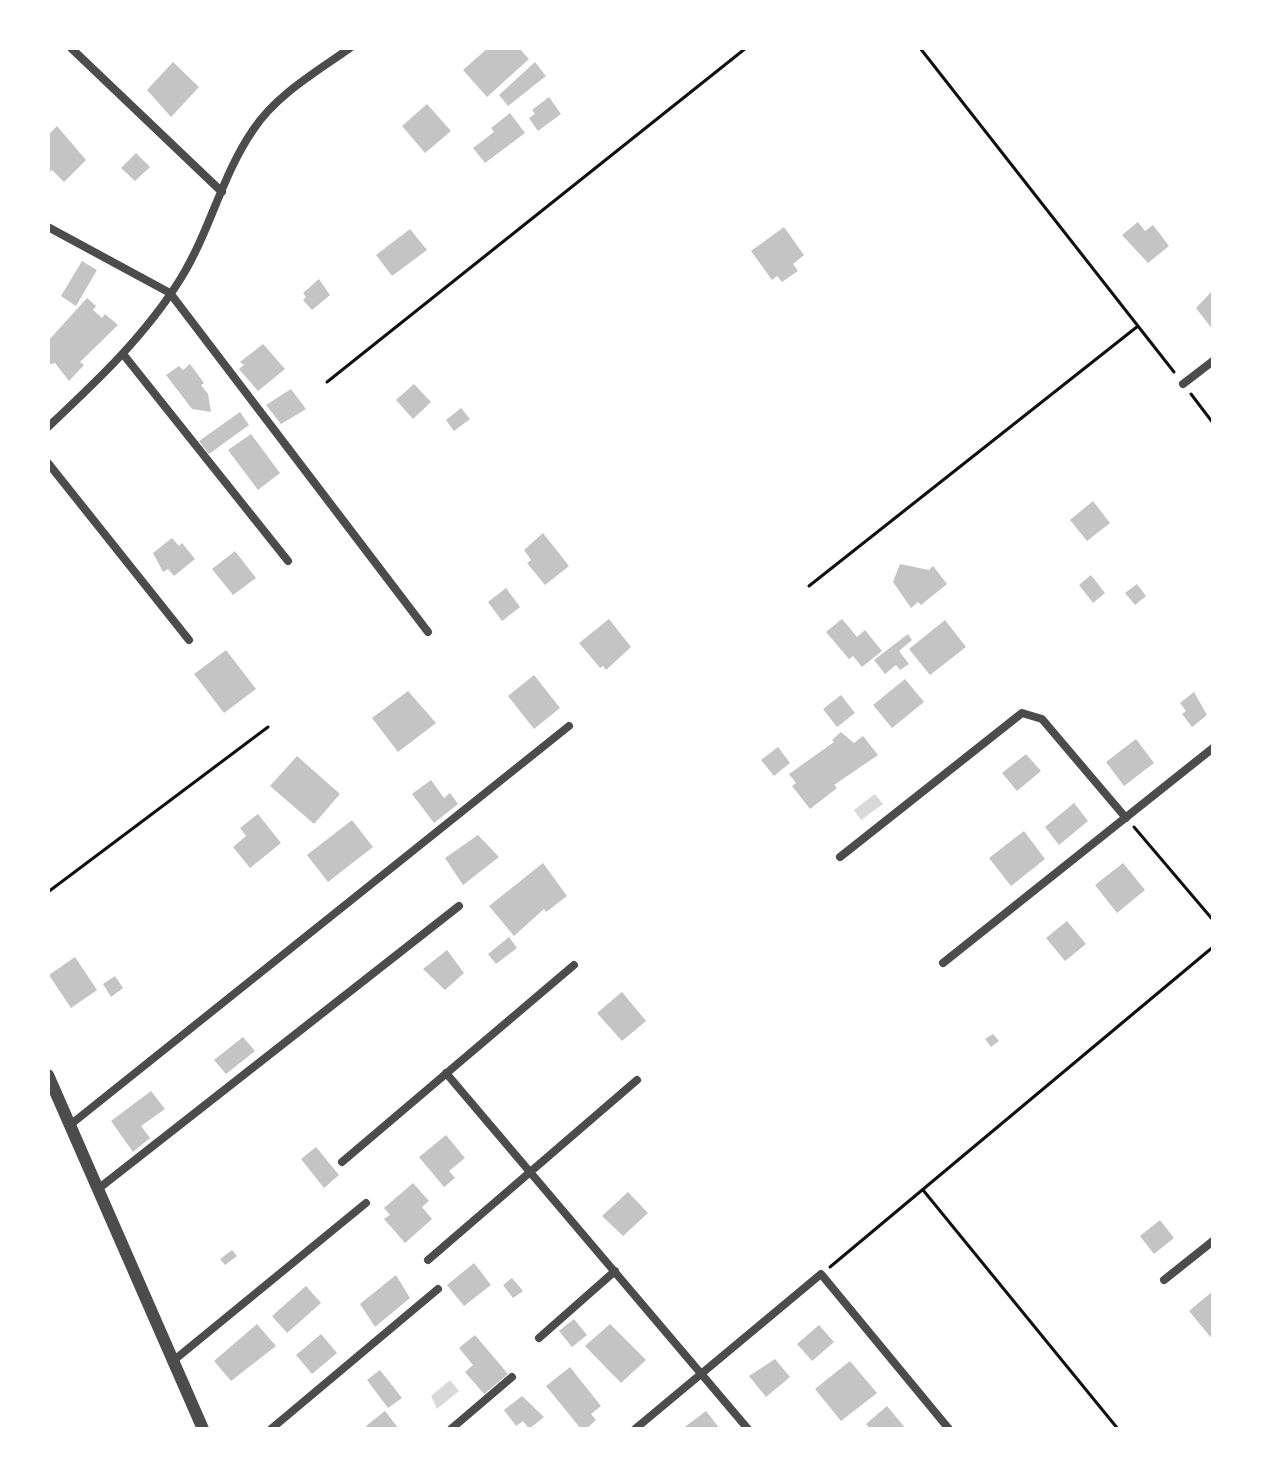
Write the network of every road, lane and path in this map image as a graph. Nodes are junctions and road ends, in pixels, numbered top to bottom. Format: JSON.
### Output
{"nodes":[{"id":1,"x":71,"y":48,"type":"edge"},
{"id":2,"x":350,"y":48,"type":"edge"},
{"id":3,"x":746,"y":48,"type":"edge"},
{"id":4,"x":920,"y":48,"type":"edge"},
{"id":5,"x":222,"y":192,"type":"junction"},
{"id":6,"x":48,"y":227,"type":"edge"},
{"id":7,"x":170,"y":293,"type":"junction"},
{"id":8,"x":1138,"y":326,"type":"junction"},
{"id":9,"x":123,"y":354,"type":"junction"},
{"id":10,"x":1213,"y":361,"type":"edge"},
{"id":11,"x":327,"y":382,"type":"dead end"},
{"id":12,"x":1183,"y":384,"type":"junction"},
{"id":13,"x":1213,"y":423,"type":"edge"},
{"id":14,"x":48,"y":427,"type":"edge"},
{"id":15,"x":48,"y":463,"type":"edge"},
{"id":16,"x":288,"y":561,"type":"dead end"},
{"id":17,"x":809,"y":586,"type":"dead end"},
{"id":18,"x":428,"y":632,"type":"dead end"},
{"id":19,"x":189,"y":640,"type":"dead end"},
{"id":20,"x":569,"y":726,"type":"dead end"},
{"id":21,"x":268,"y":727,"type":"dead end"},
{"id":22,"x":1213,"y":748,"type":"edge"},
{"id":23,"x":1126,"y":818,"type":"junction"},
{"id":24,"x":840,"y":857,"type":"dead end"},
{"id":25,"x":48,"y":892,"type":"edge"},
{"id":26,"x":459,"y":906,"type":"dead end"},
{"id":27,"x":1213,"y":920,"type":"edge"},
{"id":28,"x":1213,"y":947,"type":"edge"},
{"id":29,"x":943,"y":963,"type":"dead end"},
{"id":30,"x":574,"y":965,"type":"dead end"},
{"id":31,"x":446,"y":1073,"type":"junction"},
{"id":32,"x":48,"y":1075,"type":"edge"},
{"id":33,"x":637,"y":1080,"type":"dead end"},
{"id":34,"x":70,"y":1125,"type":"junction"},
{"id":35,"x":342,"y":1162,"type":"dead end"},
{"id":36,"x":530,"y":1172,"type":"junction"},
{"id":37,"x":98,"y":1189,"type":"junction"},
{"id":38,"x":922,"y":1189,"type":"junction"},
{"id":39,"x":366,"y":1203,"type":"dead end"},
{"id":40,"x":1213,"y":1241,"type":"edge"},
{"id":41,"x":428,"y":1260,"type":"dead end"},
{"id":42,"x":615,"y":1271,"type":"junction"},
{"id":43,"x":821,"y":1274,"type":"junction"},
{"id":44,"x":1164,"y":1280,"type":"dead end"},
{"id":45,"x":438,"y":1289,"type":"dead end"},
{"id":46,"x":539,"y":1338,"type":"dead end"},
{"id":47,"x":173,"y":1361,"type":"junction"},
{"id":48,"x":702,"y":1373,"type":"junction"},
{"id":49,"x":512,"y":1377,"type":"dead end"},
{"id":50,"x":203,"y":1429,"type":"edge"},
{"id":51,"x":271,"y":1429,"type":"edge"},
{"id":52,"x":451,"y":1429,"type":"edge"},
{"id":53,"x":635,"y":1429,"type":"edge"},
{"id":54,"x":748,"y":1429,"type":"edge"},
{"id":55,"x":949,"y":1429,"type":"edge"},
{"id":56,"x":1118,"y":1429,"type":"edge"}],
"edges":[{"from":1,"to":5,"type":"street"},
{"from":2,"to":5,"type":"street"},
{"from":3,"to":11,"type":"path"},
{"from":4,"to":8,"type":"path"},
{"from":5,"to":7,"type":"street"},
{"from":6,"to":7,"type":"street"},
{"from":7,"to":9,"type":"street"},
{"from":7,"to":18,"type":"street"},
{"from":8,"to":12,"type":"path"},
{"from":8,"to":17,"type":"path"},
{"from":9,"to":14,"type":"street"},
{"from":9,"to":16,"type":"street"},
{"from":10,"to":12,"type":"street"},
{"from":12,"to":13,"type":"path"},
{"from":15,"to":19,"type":"street"},
{"from":20,"to":34,"type":"street"},
{"from":21,"to":25,"type":"path"},
{"from":22,"to":23,"type":"street"},
{"from":23,"to":24,"type":"street"},
{"from":23,"to":27,"type":"path"},
{"from":23,"to":29,"type":"street"},
{"from":26,"to":37,"type":"street"},
{"from":28,"to":38,"type":"path"},
{"from":30,"to":31,"type":"street"},
{"from":31,"to":35,"type":"street"},
{"from":31,"to":36,"type":"street"},
{"from":32,"to":34,"type":"street"},
{"from":33,"to":36,"type":"street"},
{"from":34,"to":37,"type":"street"},
{"from":36,"to":41,"type":"street"},
{"from":36,"to":42,"type":"street"},
{"from":37,"to":47,"type":"street"},
{"from":38,"to":43,"type":"path"},
{"from":38,"to":56,"type":"path"},
{"from":39,"to":47,"type":"street"},
{"from":40,"to":44,"type":"street"},
{"from":42,"to":46,"type":"street"},
{"from":42,"to":48,"type":"street"},
{"from":43,"to":48,"type":"street"},
{"from":43,"to":55,"type":"street"},
{"from":45,"to":51,"type":"street"},
{"from":47,"to":50,"type":"street"},
{"from":48,"to":53,"type":"street"},
{"from":48,"to":54,"type":"street"},
{"from":49,"to":52,"type":"street"}]}
